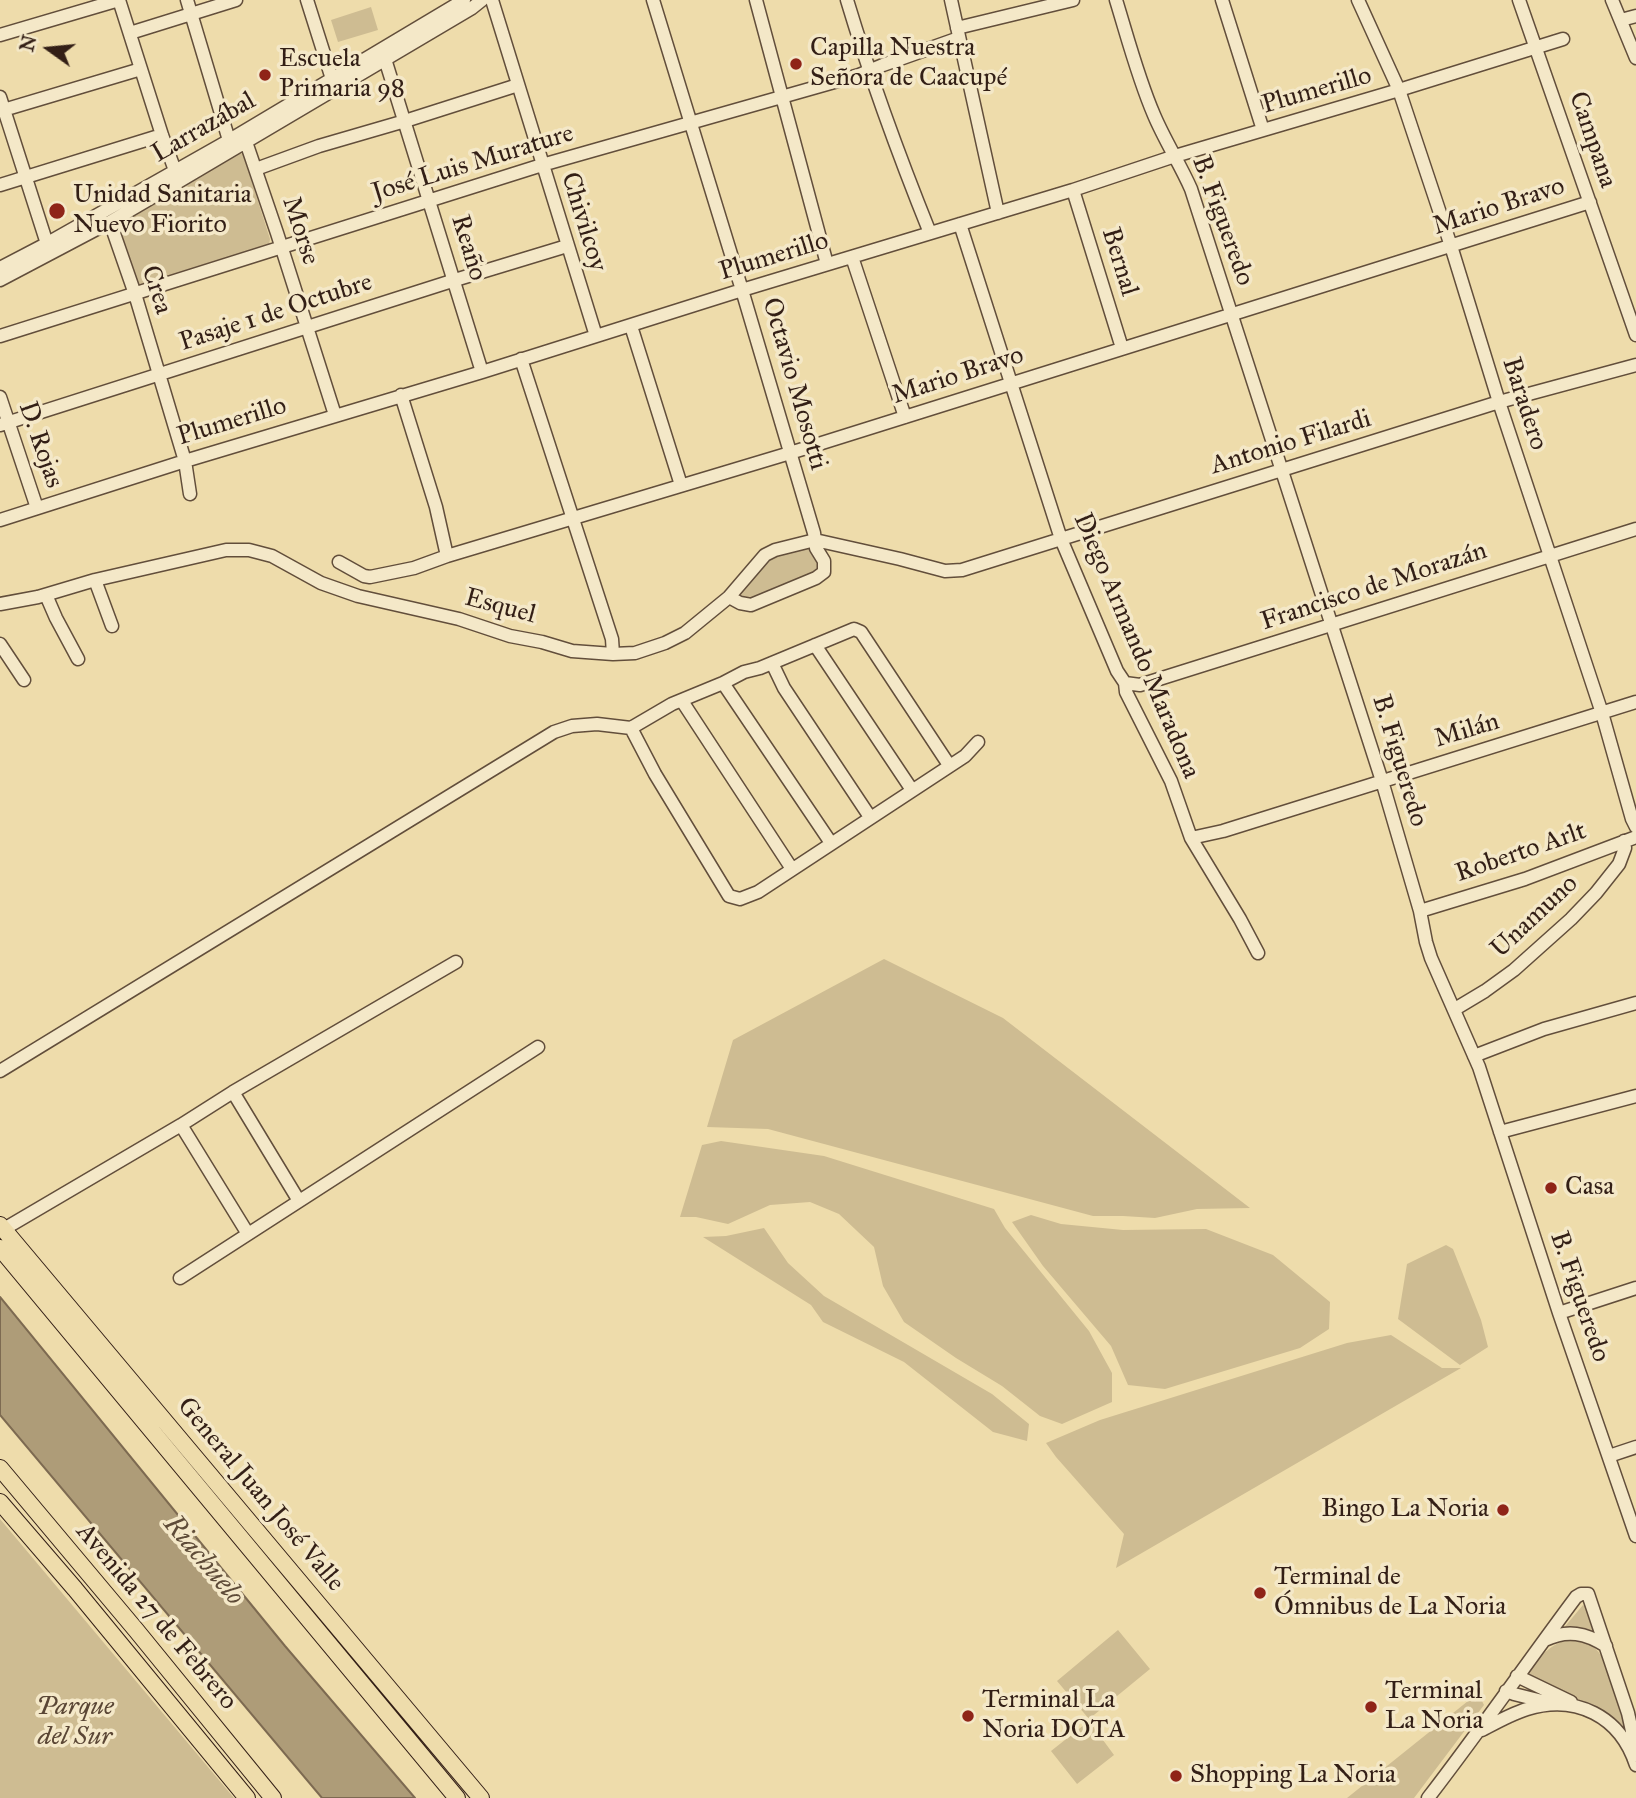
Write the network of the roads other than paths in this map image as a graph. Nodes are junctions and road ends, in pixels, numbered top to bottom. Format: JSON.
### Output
{"nodes":[{"id":1,"x":119,"y":0,"type":"edge"},
{"id":2,"x":187,"y":0,"type":"edge"},
{"id":3,"x":236,"y":0,"type":"edge"},
{"id":4,"x":307,"y":0,"type":"edge"},
{"id":5,"x":464,"y":0,"type":"edge"},
{"id":6,"x":482,"y":0,"type":"edge"},
{"id":7,"x":492,"y":0,"type":"edge"},
{"id":8,"x":653,"y":0,"type":"edge"},
{"id":9,"x":756,"y":0,"type":"edge"},
{"id":10,"x":847,"y":0,"type":"edge"},
{"id":11,"x":951,"y":0,"type":"edge"},
{"id":12,"x":1073,"y":0,"type":"edge"},
{"id":13,"x":1116,"y":0,"type":"edge"},
{"id":14,"x":1222,"y":0,"type":"edge"},
{"id":15,"x":1358,"y":0,"type":"edge"},
{"id":16,"x":1519,"y":0,"type":"edge"},
{"id":17,"x":1612,"y":0,"type":"edge"},
{"id":18,"x":192,"y":14,"type":"junction"},
{"id":19,"x":1636,"y":16,"type":"edge"},
{"id":20,"x":1621,"y":20,"type":"junction"},
{"id":21,"x":130,"y":33,"type":"junction"},
{"id":22,"x":958,"y":33,"type":"junction"},
{"id":23,"x":0,"y":35,"type":"edge"},
{"id":24,"x":1563,"y":38,"type":"dead end"},
{"id":25,"x":1535,"y":47,"type":"junction"},
{"id":26,"x":1636,"y":58,"type":"edge"},
{"id":27,"x":385,"y":59,"type":"junction"},
{"id":28,"x":141,"y":69,"type":"junction"},
{"id":29,"x":868,"y":71,"type":"junction"},
{"id":30,"x":335,"y":83,"type":"junction"},
{"id":31,"x":518,"y":85,"type":"junction"},
{"id":32,"x":1399,"y":90,"type":"junction"},
{"id":33,"x":0,"y":97,"type":"edge"},
{"id":34,"x":782,"y":97,"type":"junction"},
{"id":35,"x":2,"y":111,"type":"edge"},
{"id":36,"x":405,"y":121,"type":"junction"},
{"id":37,"x":691,"y":124,"type":"junction"},
{"id":38,"x":1263,"y":130,"type":"junction"},
{"id":39,"x":162,"y":135,"type":"junction"},
{"id":40,"x":246,"y":142,"type":"junction"},
{"id":41,"x":231,"y":145,"type":"junction"},
{"id":42,"x":1175,"y":156,"type":"junction"},
{"id":43,"x":542,"y":165,"type":"junction"},
{"id":44,"x":256,"y":169,"type":"junction"},
{"id":45,"x":177,"y":176,"type":"junction"},
{"id":46,"x":24,"y":177,"type":"junction"},
{"id":47,"x":0,"y":185,"type":"edge"},
{"id":48,"x":1073,"y":190,"type":"junction"},
{"id":49,"x":429,"y":200,"type":"junction"},
{"id":50,"x":1590,"y":202,"type":"junction"},
{"id":51,"x":998,"y":213,"type":"junction"},
{"id":52,"x":110,"y":222,"type":"junction"},
{"id":53,"x":960,"y":224,"type":"junction"},
{"id":54,"x":930,"y":233,"type":"junction"},
{"id":55,"x":281,"y":246,"type":"junction"},
{"id":56,"x":567,"y":246,"type":"junction"},
{"id":57,"x":1451,"y":246,"type":"junction"},
{"id":58,"x":48,"y":249,"type":"junction"},
{"id":59,"x":852,"y":257,"type":"junction"},
{"id":60,"x":827,"y":264,"type":"junction"},
{"id":61,"x":0,"y":268,"type":"edge"},
{"id":62,"x":0,"y":280,"type":"edge"},
{"id":63,"x":454,"y":280,"type":"junction"},
{"id":64,"x":742,"y":290,"type":"junction"},
{"id":65,"x":135,"y":294,"type":"junction"},
{"id":66,"x":1232,"y":314,"type":"junction"},
{"id":67,"x":631,"y":326,"type":"junction"},
{"id":68,"x":307,"y":328,"type":"junction"},
{"id":69,"x":1636,"y":335,"type":"edge"},
{"id":70,"x":0,"y":336,"type":"edge"},
{"id":71,"x":596,"y":336,"type":"junction"},
{"id":72,"x":1122,"y":348,"type":"junction"},
{"id":73,"x":521,"y":359,"type":"junction"},
{"id":74,"x":1636,"y":365,"type":"edge"},
{"id":75,"x":482,"y":372,"type":"junction"},
{"id":76,"x":158,"y":374,"type":"junction"},
{"id":77,"x":1012,"y":383,"type":"junction"},
{"id":78,"x":401,"y":396,"type":"junction"},
{"id":79,"x":0,"y":397,"type":"edge"},
{"id":80,"x":1499,"y":402,"type":"junction"},
{"id":81,"x":335,"y":415,"type":"junction"},
{"id":82,"x":905,"y":417,"type":"junction"},
{"id":83,"x":4,"y":423,"type":"edge"},
{"id":84,"x":790,"y":453,"type":"junction"},
{"id":85,"x":185,"y":461,"type":"junction"},
{"id":86,"x":1282,"y":469,"type":"junction"},
{"id":87,"x":681,"y":485,"type":"junction"},
{"id":88,"x":190,"y":494,"type":"dead end"},
{"id":89,"x":37,"y":508,"type":"junction"},
{"id":90,"x":572,"y":519,"type":"junction"},
{"id":91,"x":0,"y":520,"type":"edge"},
{"id":92,"x":1636,"y":529,"type":"edge"},
{"id":93,"x":1061,"y":539,"type":"junction"},
{"id":94,"x":815,"y":540,"type":"junction"},
{"id":95,"x":447,"y":556,"type":"junction"},
{"id":96,"x":1550,"y":556,"type":"junction"},
{"id":97,"x":339,"y":562,"type":"dead end"},
{"id":98,"x":962,"y":570,"type":"joint"},
{"id":99,"x":95,"y":580,"type":"junction"},
{"id":100,"x":46,"y":595,"type":"junction"},
{"id":101,"x":729,"y":597,"type":"junction"},
{"id":102,"x":0,"y":604,"type":"edge"},
{"id":103,"x":112,"y":625,"type":"dead end"},
{"id":104,"x":1332,"y":625,"type":"junction"},
{"id":105,"x":0,"y":644,"type":"edge"},
{"id":106,"x":815,"y":645,"type":"junction"},
{"id":107,"x":613,"y":654,"type":"junction"},
{"id":108,"x":78,"y":659,"type":"dead end"},
{"id":109,"x":772,"y":663,"type":"junction"},
{"id":110,"x":24,"y":680,"type":"dead end"},
{"id":111,"x":723,"y":683,"type":"junction"},
{"id":112,"x":1125,"y":683,"type":"junction"},
{"id":113,"x":682,"y":701,"type":"junction"},
{"id":114,"x":1636,"y":702,"type":"edge"},
{"id":115,"x":1602,"y":713,"type":"junction"},
{"id":116,"x":631,"y":728,"type":"junction"},
{"id":117,"x":978,"y":742,"type":"dead end"},
{"id":118,"x":949,"y":765,"type":"junction"},
{"id":119,"x":1382,"y":781,"type":"junction"},
{"id":120,"x":912,"y":790,"type":"junction"},
{"id":121,"x":870,"y":817,"type":"junction"},
{"id":122,"x":1636,"y":827,"type":"edge"},
{"id":123,"x":1191,"y":838,"type":"junction"},
{"id":124,"x":1630,"y":839,"type":"edge"},
{"id":125,"x":831,"y":843,"type":"junction"},
{"id":126,"x":792,"y":869,"type":"junction"},
{"id":127,"x":1420,"y":911,"type":"junction"},
{"id":128,"x":1258,"y":953,"type":"dead end"},
{"id":129,"x":456,"y":962,"type":"dead end"},
{"id":130,"x":1636,"y":1003,"type":"edge"},
{"id":131,"x":1455,"y":1009,"type":"junction"},
{"id":132,"x":538,"y":1047,"type":"dead end"},
{"id":133,"x":1474,"y":1056,"type":"junction"},
{"id":134,"x":0,"y":1071,"type":"edge"},
{"id":135,"x":233,"y":1092,"type":"junction"},
{"id":136,"x":1636,"y":1096,"type":"edge"},
{"id":137,"x":181,"y":1125,"type":"junction"},
{"id":138,"x":1500,"y":1132,"type":"junction"},
{"id":139,"x":299,"y":1201,"type":"junction"},
{"id":140,"x":2,"y":1227,"type":"edge"},
{"id":141,"x":248,"y":1234,"type":"junction"},
{"id":142,"x":0,"y":1248,"type":"edge"},
{"id":143,"x":180,"y":1278,"type":"dead end"},
{"id":144,"x":1636,"y":1288,"type":"edge"},
{"id":145,"x":1559,"y":1313,"type":"junction"},
{"id":146,"x":1636,"y":1447,"type":"edge"},
{"id":147,"x":1609,"y":1456,"type":"junction"},
{"id":148,"x":0,"y":1468,"type":"edge"},
{"id":149,"x":0,"y":1502,"type":"edge"},
{"id":150,"x":1636,"y":1535,"type":"edge"},
{"id":151,"x":1544,"y":1640,"type":"junction"},
{"id":152,"x":1606,"y":1647,"type":"junction"},
{"id":153,"x":1517,"y":1676,"type":"junction"},
{"id":154,"x":1506,"y":1691,"type":"junction"},
{"id":155,"x":1555,"y":1704,"type":"junction"},
{"id":156,"x":1580,"y":1707,"type":"junction"},
{"id":157,"x":1479,"y":1732,"type":"junction"},
{"id":158,"x":1634,"y":1760,"type":"edge"},
{"id":159,"x":247,"y":1798,"type":"edge"},
{"id":160,"x":273,"y":1798,"type":"edge"},
{"id":161,"x":457,"y":1798,"type":"edge"},
{"id":162,"x":481,"y":1798,"type":"edge"},
{"id":163,"x":1427,"y":1798,"type":"edge"}],
"edges":[{"from":1,"to":21,"type":"street"},
{"from":1,"to":23,"type":"street"},
{"from":2,"to":18,"type":"street"},
{"from":3,"to":18,"type":"street"},
{"from":4,"to":30,"type":"street"},
{"from":5,"to":30,"type":"street","name":"Larrazábal"},
{"from":6,"to":27,"type":"street","name":"Larrazábal"},
{"from":7,"to":31,"type":"street","name":"Chivilcoy"},
{"from":8,"to":37,"type":"street","name":"Octavio Mosotti"},
{"from":9,"to":34,"type":"street"},
{"from":10,"to":29,"type":"street"},
{"from":11,"to":22,"type":"street"},
{"from":12,"to":22,"type":"street","name":"José Luis Murature"},
{"from":13,"to":42,"type":"street","name":"B. Figueredo"},
{"from":14,"to":38,"type":"street"},
{"from":15,"to":32,"type":"street","name":"Baradero"},
{"from":16,"to":25,"type":"street","name":"Campana"},
{"from":17,"to":20,"type":"street"},
{"from":18,"to":21,"type":"street"},
{"from":18,"to":41,"type":"street"},
{"from":19,"to":20,"type":"street"},
{"from":20,"to":26,"type":"street"},
{"from":21,"to":28,"type":"street"},
{"from":22,"to":29,"type":"street","name":"José Luis Murature"},
{"from":22,"to":51,"type":"street"},
{"from":24,"to":25,"type":"street","name":"Plumerillo"},
{"from":25,"to":32,"type":"street","name":"Plumerillo"},
{"from":25,"to":50,"type":"street","name":"Campana"},
{"from":27,"to":30,"type":"street","name":"Larrazábal"},
{"from":27,"to":36,"type":"street","name":"Reaño"},
{"from":28,"to":35,"type":"street"},
{"from":28,"to":39,"type":"street"},
{"from":29,"to":34,"type":"street","name":"José Luis Murature"},
{"from":29,"to":54,"type":"street"},
{"from":30,"to":40,"type":"street","name":"Larrazábal"},
{"from":30,"to":41,"type":"street","name":"Larrazábal"},
{"from":31,"to":36,"type":"street"},
{"from":31,"to":43,"type":"street","name":"Chivilcoy"},
{"from":32,"to":38,"type":"street","name":"Plumerillo"},
{"from":32,"to":57,"type":"street","name":"Baradero"},
{"from":33,"to":35,"type":"street"},
{"from":34,"to":37,"type":"street","name":"José Luis Murature"},
{"from":34,"to":60,"type":"street"},
{"from":35,"to":46,"type":"street"},
{"from":36,"to":44,"type":"street"},
{"from":36,"to":49,"type":"street","name":"Reaño"},
{"from":37,"to":43,"type":"street","name":"José Luis Murature"},
{"from":37,"to":64,"type":"street","name":"Octavio Mosotti"},
{"from":38,"to":42,"type":"street","name":"Plumerillo"},
{"from":39,"to":45,"type":"street"},
{"from":39,"to":46,"type":"street"},
{"from":40,"to":41,"type":"street","name":"Larrazábal"},
{"from":40,"to":44,"type":"street","name":"Morse"},
{"from":41,"to":45,"type":"street","name":"Larrazábal"},
{"from":42,"to":48,"type":"street","name":"Plumerillo"},
{"from":42,"to":66,"type":"street","name":"B. Figueredo"},
{"from":43,"to":49,"type":"street","name":"José Luis Murature"},
{"from":43,"to":56,"type":"street","name":"Chivilcoy"},
{"from":44,"to":55,"type":"street","name":"Morse"},
{"from":45,"to":52,"type":"street","name":"Larrazábal"},
{"from":45,"to":58,"type":"street","name":"Larrazábal"},
{"from":46,"to":47,"type":"street"},
{"from":46,"to":58,"type":"street"},
{"from":48,"to":51,"type":"street","name":"Plumerillo"},
{"from":48,"to":72,"type":"street","name":"Bernal"},
{"from":49,"to":55,"type":"street","name":"José Luis Murature"},
{"from":49,"to":63,"type":"street","name":"Reaño"},
{"from":50,"to":57,"type":"street","name":"Mario Bravo"},
{"from":50,"to":69,"type":"street","name":"Campana"},
{"from":51,"to":53,"type":"street","name":"Plumerillo"},
{"from":52,"to":58,"type":"street","name":"Larrazábal"},
{"from":52,"to":65,"type":"street","name":"Crea"},
{"from":53,"to":54,"type":"street","name":"Plumerillo"},
{"from":53,"to":77,"type":"street","name":"Diego Armando Maradona"},
{"from":54,"to":59,"type":"street","name":"Plumerillo"},
{"from":55,"to":65,"type":"street","name":"José Luis Murature"},
{"from":55,"to":68,"type":"street","name":"Morse"},
{"from":56,"to":63,"type":"street","name":"Pasaje 1 de Octubre"},
{"from":56,"to":71,"type":"street","name":"Chivilcoy"},
{"from":57,"to":66,"type":"street","name":"Mario Bravo"},
{"from":57,"to":80,"type":"street","name":"Baradero"},
{"from":58,"to":61,"type":"street","name":"Larrazábal"},
{"from":58,"to":62,"type":"street","name":"Larrazábal"},
{"from":59,"to":60,"type":"street","name":"Plumerillo"},
{"from":59,"to":82,"type":"street"},
{"from":60,"to":64,"type":"street","name":"Plumerillo"},
{"from":63,"to":68,"type":"street","name":"Pasaje 1 de Octubre"},
{"from":63,"to":75,"type":"street","name":"Reaño"},
{"from":64,"to":67,"type":"street","name":"Plumerillo"},
{"from":64,"to":84,"type":"street","name":"Octavio Mosotti"},
{"from":65,"to":70,"type":"street","name":"José Luis Murature"},
{"from":65,"to":76,"type":"street","name":"Crea"},
{"from":66,"to":72,"type":"street","name":"Mario Bravo"},
{"from":66,"to":86,"type":"street","name":"B. Figueredo"},
{"from":67,"to":71,"type":"street","name":"Plumerillo"},
{"from":67,"to":87,"type":"street"},
{"from":68,"to":76,"type":"street","name":"Pasaje 1 de Octubre"},
{"from":68,"to":81,"type":"street","name":"Morse"},
{"from":71,"to":73,"type":"street","name":"Plumerillo"},
{"from":72,"to":77,"type":"street","name":"Mario Bravo"},
{"from":73,"to":75,"type":"street","name":"Plumerillo"},
{"from":73,"to":90,"type":"street"},
{"from":74,"to":80,"type":"street","name":"Antonio Filardi"},
{"from":75,"to":78,"type":"street","name":"Plumerillo"},
{"from":76,"to":83,"type":"street","name":"Pasaje 1 de Octubre"},
{"from":76,"to":85,"type":"street","name":"Crea"},
{"from":77,"to":82,"type":"street","name":"Mario Bravo"},
{"from":77,"to":93,"type":"street","name":"Diego Armando Maradona"},
{"from":78,"to":81,"type":"street","name":"Plumerillo"},
{"from":78,"to":95,"type":"street"},
{"from":79,"to":83,"type":"street","name":"D. Rojas"},
{"from":80,"to":86,"type":"street","name":"Antonio Filardi"},
{"from":80,"to":96,"type":"street","name":"Baradero"},
{"from":81,"to":85,"type":"street","name":"Plumerillo"},
{"from":82,"to":84,"type":"street","name":"Mario Bravo"},
{"from":83,"to":89,"type":"street","name":"D. Rojas"},
{"from":84,"to":87,"type":"street","name":"Mario Bravo"},
{"from":84,"to":94,"type":"street","name":"Octavio Mosotti"},
{"from":85,"to":88,"type":"street","name":"Crea"},
{"from":85,"to":89,"type":"street","name":"Plumerillo"},
{"from":86,"to":93,"type":"street","name":"Antonio Filardi"},
{"from":86,"to":104,"type":"street","name":"B. Figueredo"},
{"from":87,"to":90,"type":"street","name":"Mario Bravo"},
{"from":89,"to":91,"type":"street","name":"Plumerillo"},
{"from":90,"to":95,"type":"street","name":"Mario Bravo"},
{"from":90,"to":107,"type":"street"},
{"from":92,"to":96,"type":"street","name":"Francisco de Morazán"},
{"from":93,"to":98,"type":"street","name":"Antonio Filardi"},
{"from":93,"to":112,"type":"street","name":"Diego Armando Maradona"},
{"from":94,"to":98,"type":"street","name":"Esquel"},
{"from":94,"to":101,"type":"street","name":"Esquel"},
{"from":94,"to":101,"type":"street","name":"Octavio Mosotti"},
{"from":95,"to":97,"type":"street","name":"Mario Bravo"},
{"from":96,"to":104,"type":"street","name":"Francisco de Morazán"},
{"from":96,"to":115,"type":"street","name":"Baradero"},
{"from":99,"to":100,"type":"street","name":"Esquel"},
{"from":99,"to":103,"type":"street"},
{"from":99,"to":107,"type":"street","name":"Esquel"},
{"from":100,"to":102,"type":"street","name":"Esquel"},
{"from":100,"to":108,"type":"street"},
{"from":101,"to":107,"type":"street","name":"Esquel"},
{"from":104,"to":112,"type":"street","name":"Francisco de Morazán"},
{"from":104,"to":119,"type":"street","name":"B. Figueredo"},
{"from":105,"to":110,"type":"street"},
{"from":106,"to":109,"type":"street"},
{"from":106,"to":118,"type":"street"},
{"from":106,"to":120,"type":"street"},
{"from":109,"to":111,"type":"street"},
{"from":109,"to":121,"type":"street"},
{"from":111,"to":113,"type":"street"},
{"from":111,"to":125,"type":"street"},
{"from":112,"to":123,"type":"street","name":"Diego Armando Maradona"},
{"from":113,"to":116,"type":"street"},
{"from":113,"to":126,"type":"street"},
{"from":114,"to":115,"type":"street","name":"Milán"},
{"from":115,"to":119,"type":"street","name":"Milán"},
{"from":115,"to":122,"type":"street","name":"Baradero"},
{"from":116,"to":126,"type":"street"},
{"from":116,"to":134,"type":"street"},
{"from":117,"to":118,"type":"street"},
{"from":118,"to":120,"type":"street"},
{"from":119,"to":123,"type":"street","name":"Milán"},
{"from":119,"to":127,"type":"street","name":"B. Figueredo"},
{"from":120,"to":121,"type":"street"},
{"from":121,"to":125,"type":"street"},
{"from":123,"to":128,"type":"street","name":"Diego Armando Maradona"},
{"from":124,"to":127,"type":"street","name":"Roberto Arlt"},
{"from":124,"to":131,"type":"street","name":"Unamuno"},
{"from":125,"to":126,"type":"street"},
{"from":127,"to":131,"type":"street","name":"B. Figueredo"},
{"from":129,"to":135,"type":"street"},
{"from":130,"to":133,"type":"street"},
{"from":131,"to":133,"type":"street","name":"B. Figueredo"},
{"from":132,"to":139,"type":"street"},
{"from":133,"to":138,"type":"street","name":"B. Figueredo"},
{"from":135,"to":137,"type":"street"},
{"from":135,"to":139,"type":"street"},
{"from":136,"to":138,"type":"street"},
{"from":137,"to":140,"type":"street"},
{"from":137,"to":141,"type":"street"},
{"from":138,"to":145,"type":"street","name":"B. Figueredo"},
{"from":139,"to":141,"type":"street"},
{"from":140,"to":162,"type":"main road","name":"General Juan José Valle"},
{"from":141,"to":143,"type":"street"},
{"from":142,"to":161,"type":"main road","name":"General Juan José Valle"},
{"from":144,"to":145,"type":"street"},
{"from":145,"to":147,"type":"street","name":"B. Figueredo"},
{"from":146,"to":147,"type":"street"},
{"from":147,"to":150,"type":"street","name":"B. Figueredo"},
{"from":148,"to":160,"type":"main road","name":"Avenida 27 de Febrero"},
{"from":149,"to":159,"type":"main road","name":"Avenida 27 de Febrero"},
{"from":151,"to":152,"type":"street"},
{"from":151,"to":152,"type":"street"},
{"from":151,"to":153,"type":"street"},
{"from":152,"to":158,"type":"street"},
{"from":153,"to":154,"type":"street"},
{"from":153,"to":156,"type":"street"},
{"from":154,"to":155,"type":"street"},
{"from":154,"to":157,"type":"street"},
{"from":155,"to":156,"type":"street"},
{"from":155,"to":157,"type":"street"},
{"from":156,"to":158,"type":"street"},
{"from":157,"to":163,"type":"street"}]}
